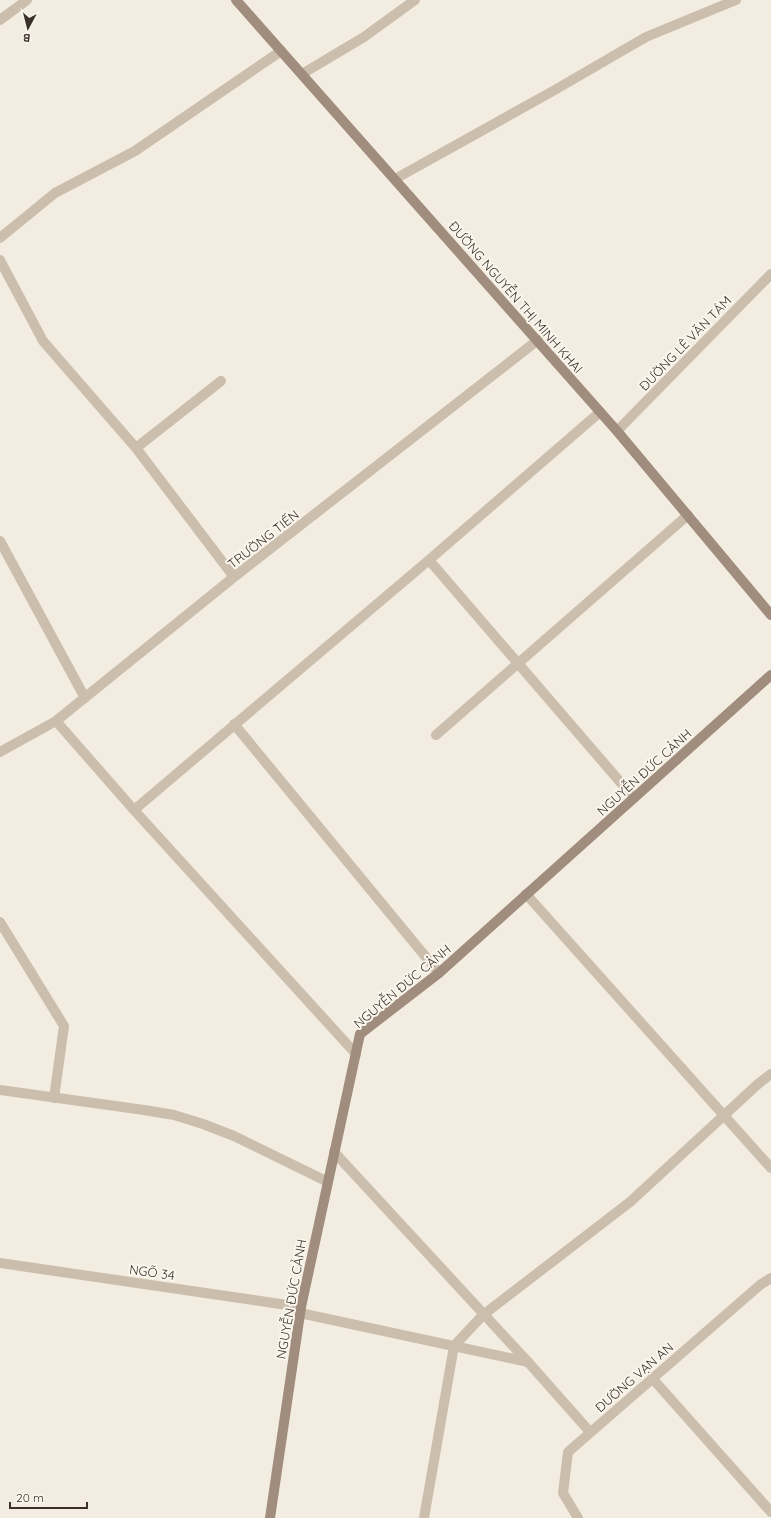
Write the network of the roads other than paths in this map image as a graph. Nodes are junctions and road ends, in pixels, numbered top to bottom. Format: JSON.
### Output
{"nodes":[{"id":1,"x":27,"y":0,"type":"edge"},
{"id":2,"x":236,"y":0,"type":"edge"},
{"id":3,"x":415,"y":0,"type":"edge"},
{"id":4,"x":736,"y":0,"type":"edge"},
{"id":5,"x":0,"y":20,"type":"edge"},
{"id":6,"x":281,"y":51,"type":"junction"},
{"id":7,"x":302,"y":74,"type":"junction"},
{"id":8,"x":395,"y":179,"type":"junction"},
{"id":9,"x":0,"y":238,"type":"edge"},
{"id":10,"x":0,"y":260,"type":"edge"},
{"id":11,"x":771,"y":274,"type":"edge"},
{"id":12,"x":538,"y":340,"type":"junction"},
{"id":13,"x":221,"y":381,"type":"dead end"},
{"id":14,"x":600,"y":412,"type":"junction"},
{"id":15,"x":617,"y":431,"type":"junction"},
{"id":16,"x":136,"y":448,"type":"junction"},
{"id":17,"x":688,"y":515,"type":"junction"},
{"id":18,"x":0,"y":541,"type":"edge"},
{"id":19,"x":429,"y":560,"type":"junction"},
{"id":20,"x":234,"y":577,"type":"junction"},
{"id":21,"x":771,"y":615,"type":"edge"},
{"id":22,"x":518,"y":664,"type":"junction"},
{"id":23,"x":771,"y":675,"type":"edge"},
{"id":24,"x":85,"y":698,"type":"junction"},
{"id":25,"x":56,"y":722,"type":"junction"},
{"id":26,"x":234,"y":724,"type":"junction"},
{"id":27,"x":436,"y":734,"type":"dead end"},
{"id":28,"x":0,"y":752,"type":"edge"},
{"id":29,"x":634,"y":798,"type":"junction"},
{"id":30,"x":134,"y":810,"type":"junction"},
{"id":31,"x":526,"y":894,"type":"junction"},
{"id":32,"x":0,"y":922,"type":"edge"},
{"id":33,"x":439,"y":973,"type":"junction"},
{"id":34,"x":356,"y":1054,"type":"junction"},
{"id":35,"x":771,"y":1074,"type":"edge"},
{"id":36,"x":0,"y":1090,"type":"edge"},
{"id":37,"x":54,"y":1098,"type":"junction"},
{"id":38,"x":724,"y":1116,"type":"junction"},
{"id":39,"x":334,"y":1152,"type":"junction"},
{"id":40,"x":771,"y":1168,"type":"edge"},
{"id":41,"x":328,"y":1182,"type":"junction"},
{"id":42,"x":0,"y":1263,"type":"edge"},
{"id":43,"x":771,"y":1278,"type":"edge"},
{"id":44,"x":300,"y":1310,"type":"junction"},
{"id":45,"x":483,"y":1315,"type":"junction"},
{"id":46,"x":454,"y":1346,"type":"junction"},
{"id":47,"x":528,"y":1362,"type":"junction"},
{"id":48,"x":652,"y":1378,"type":"junction"},
{"id":49,"x":590,"y":1432,"type":"junction"},
{"id":50,"x":771,"y":1512,"type":"edge"},
{"id":51,"x":571,"y":1513,"type":"edge"},
{"id":52,"x":270,"y":1518,"type":"edge"},
{"id":53,"x":424,"y":1518,"type":"edge"},
{"id":54,"x":578,"y":1518,"type":"edge"}],
"edges":[{"from":1,"to":5,"type":"street"},
{"from":2,"to":6,"type":"street","name":"ĐƯỜNG NGUYỄN THỊ MINH KHAI"},
{"from":3,"to":7,"type":"street"},
{"from":4,"to":8,"type":"street"},
{"from":6,"to":7,"type":"street","name":"ĐƯỜNG NGUYỄN THỊ MINH KHAI"},
{"from":6,"to":9,"type":"street"},
{"from":7,"to":8,"type":"street","name":"ĐƯỜNG NGUYỄN THỊ MINH KHAI"},
{"from":8,"to":12,"type":"street","name":"ĐƯỜNG NGUYỄN THỊ MINH KHAI"},
{"from":10,"to":16,"type":"street"},
{"from":11,"to":15,"type":"street","name":"ĐƯỜNG LÊ VĂN TÁM"},
{"from":12,"to":14,"type":"street","name":"ĐƯỜNG NGUYỄN THỊ MINH KHAI"},
{"from":12,"to":20,"type":"street","name":"TRƯỜNG TIẾN"},
{"from":13,"to":16,"type":"street"},
{"from":14,"to":15,"type":"street","name":"ĐƯỜNG NGUYỄN THỊ MINH KHAI"},
{"from":14,"to":19,"type":"street"},
{"from":15,"to":17,"type":"street","name":"ĐƯỜNG NGUYỄN THỊ MINH KHAI"},
{"from":16,"to":20,"type":"street"},
{"from":17,"to":21,"type":"street","name":"ĐƯỜNG NGUYỄN THỊ MINH KHAI"},
{"from":17,"to":22,"type":"street"},
{"from":18,"to":24,"type":"street"},
{"from":19,"to":22,"type":"street"},
{"from":19,"to":26,"type":"street"},
{"from":20,"to":24,"type":"street","name":"TRƯỜNG TIẾN"},
{"from":22,"to":27,"type":"street"},
{"from":22,"to":29,"type":"street"},
{"from":23,"to":29,"type":"street","name":"NGUYỄN ĐỨC CẢNH"},
{"from":24,"to":25,"type":"street","name":"TRƯỜNG TIẾN"},
{"from":25,"to":28,"type":"street","name":"TRƯỜNG TIẾN"},
{"from":25,"to":30,"type":"street"},
{"from":26,"to":30,"type":"street"},
{"from":26,"to":33,"type":"street"},
{"from":29,"to":31,"type":"street","name":"NGUYỄN ĐỨC CẢNH"},
{"from":30,"to":34,"type":"street"},
{"from":31,"to":33,"type":"street","name":"NGUYỄN ĐỨC CẢNH"},
{"from":31,"to":38,"type":"street"},
{"from":32,"to":37,"type":"street"},
{"from":33,"to":34,"type":"street","name":"NGUYỄN ĐỨC CẢNH"},
{"from":34,"to":39,"type":"street","name":"NGUYỄN ĐỨC CẢNH"},
{"from":35,"to":38,"type":"street"},
{"from":36,"to":37,"type":"street"},
{"from":37,"to":41,"type":"street"},
{"from":38,"to":40,"type":"street"},
{"from":38,"to":45,"type":"street"},
{"from":39,"to":41,"type":"street","name":"NGUYỄN ĐỨC CẢNH"},
{"from":39,"to":45,"type":"street"},
{"from":41,"to":44,"type":"street","name":"NGUYỄN ĐỨC CẢNH"},
{"from":42,"to":44,"type":"street","name":"NGÕ 34"},
{"from":43,"to":48,"type":"street","name":"ĐƯỜNG VẠN AN"},
{"from":44,"to":46,"type":"street","name":"NGÕ 34"},
{"from":44,"to":52,"type":"street","name":"NGUYỄN ĐỨC CẢNH"},
{"from":45,"to":46,"type":"street"},
{"from":45,"to":47,"type":"street"},
{"from":46,"to":47,"type":"street","name":"NGÕ 34"},
{"from":46,"to":53,"type":"street"},
{"from":47,"to":49,"type":"street"},
{"from":48,"to":49,"type":"street","name":"ĐƯỜNG VẠN AN"},
{"from":48,"to":50,"type":"street"},
{"from":49,"to":51,"type":"street","name":"ĐƯỜNG VẠN AN"},
{"from":51,"to":54,"type":"street","name":"ĐƯỜNG VẠN AN"}]}
